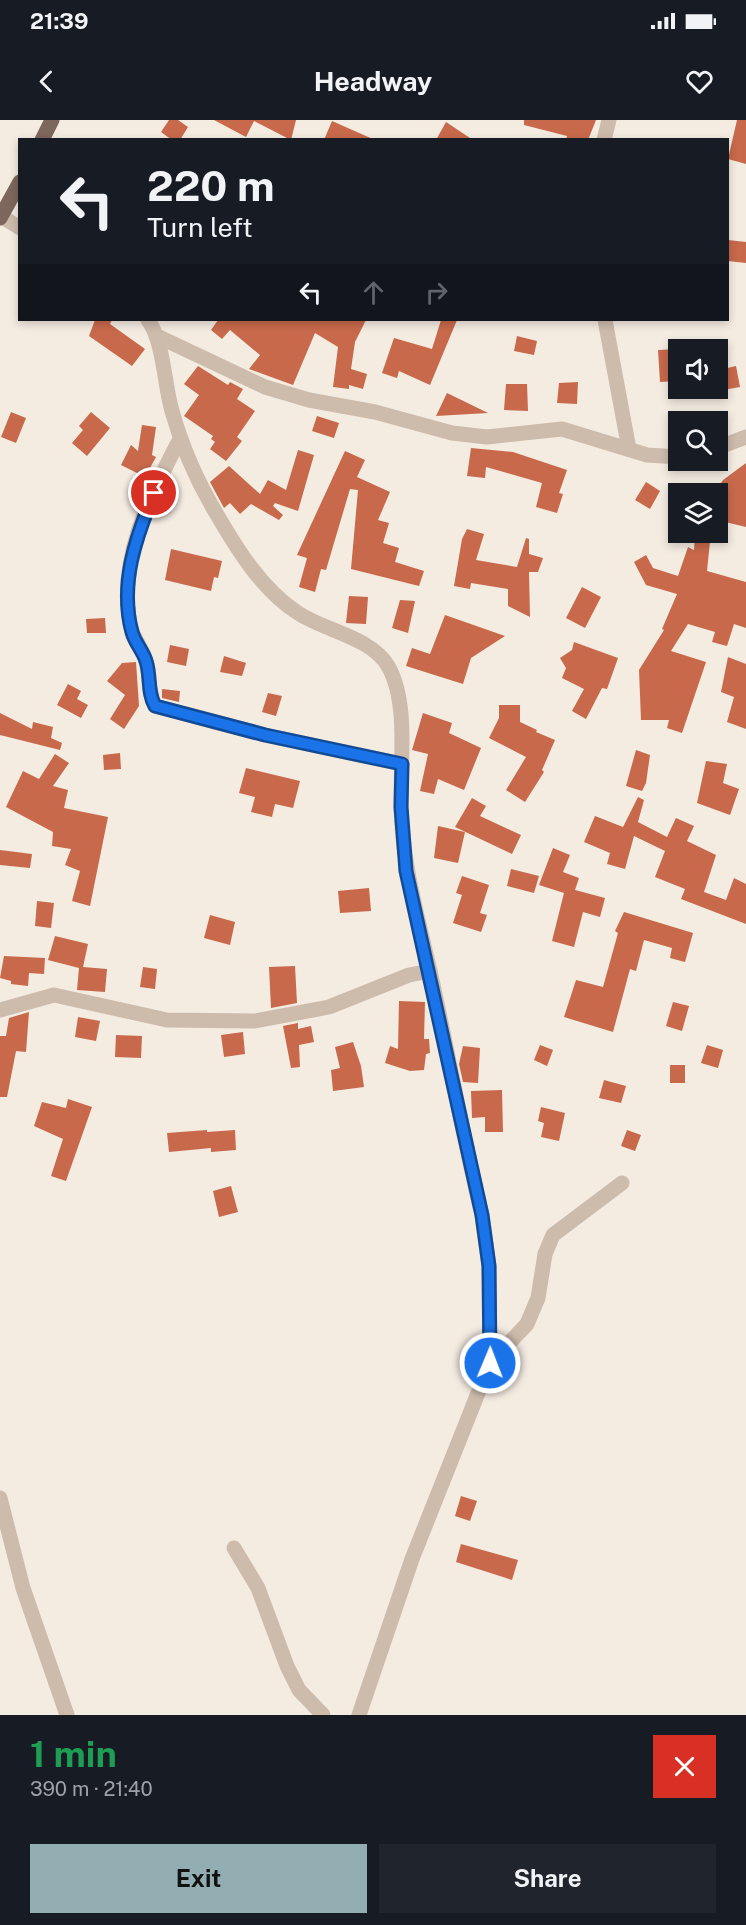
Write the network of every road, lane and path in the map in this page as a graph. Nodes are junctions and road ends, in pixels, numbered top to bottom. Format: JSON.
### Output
{"nodes":[{"id":1,"x":52,"y":120,"type":"edge"},
{"id":2,"x":609,"y":120,"type":"edge"},
{"id":3,"x":43,"y":138,"type":"edge"},
{"id":4,"x":604,"y":138,"type":"edge"},
{"id":5,"x":18,"y":186,"type":"edge"},
{"id":6,"x":0,"y":217,"type":"edge"},
{"id":7,"x":18,"y":227,"type":"edge"},
{"id":8,"x":149,"y":321,"type":"edge"},
{"id":9,"x":605,"y":321,"type":"edge"},
{"id":10,"x":157,"y":336,"type":"junction"},
{"id":11,"x":746,"y":437,"type":"edge"},
{"id":12,"x":180,"y":439,"type":"junction"},
{"id":13,"x":728,"y":444,"type":"edge"},
{"id":14,"x":629,"y":449,"type":"junction"},
{"id":15,"x":668,"y":456,"type":"edge"},
{"id":16,"x":402,"y":764,"type":"junction"},
{"id":17,"x":430,"y":971,"type":"junction"},
{"id":18,"x":0,"y":1010,"type":"edge"},
{"id":19,"x":622,"y":1183,"type":"dead end"},
{"id":20,"x":490,"y":1363,"type":"junction"},
{"id":21,"x":0,"y":1498,"type":"edge"},
{"id":22,"x":234,"y":1548,"type":"dead end"},
{"id":23,"x":67,"y":1715,"type":"edge"},
{"id":24,"x":322,"y":1715,"type":"edge"},
{"id":25,"x":359,"y":1715,"type":"edge"}],
"edges":[{"from":1,"to":3,"type":"main road"},
{"from":2,"to":4,"type":"street"},
{"from":5,"to":6,"type":"main road"},
{"from":6,"to":7,"type":"street"},
{"from":8,"to":10,"type":"street"},
{"from":9,"to":14,"type":"street"},
{"from":10,"to":12,"type":"street"},
{"from":10,"to":14,"type":"street"},
{"from":11,"to":13,"type":"street"},
{"from":12,"to":16,"type":"street"},
{"from":12,"to":16,"type":"street"},
{"from":14,"to":15,"type":"street"},
{"from":16,"to":17,"type":"street"},
{"from":17,"to":18,"type":"street"},
{"from":17,"to":20,"type":"street"},
{"from":19,"to":20,"type":"street"},
{"from":20,"to":25,"type":"street"},
{"from":21,"to":23,"type":"street"},
{"from":22,"to":24,"type":"street"}]}
